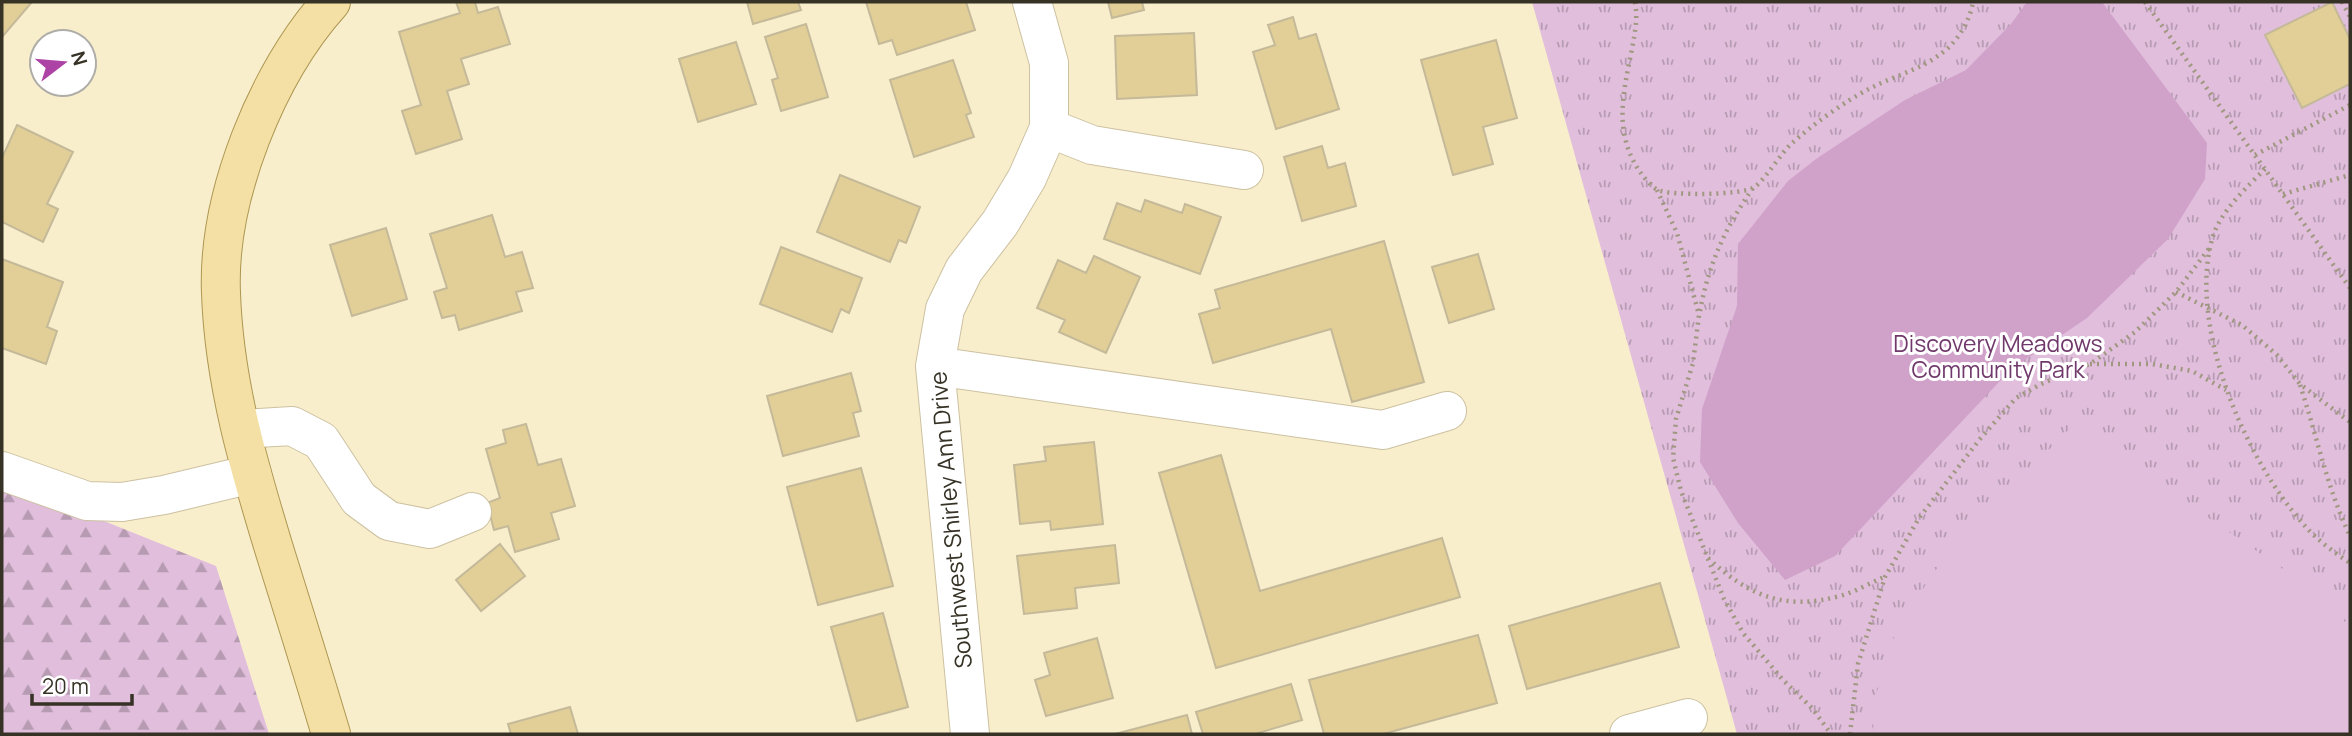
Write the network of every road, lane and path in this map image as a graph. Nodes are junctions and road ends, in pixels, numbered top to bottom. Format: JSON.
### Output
{"nodes":[{"id":1,"x":331,"y":2,"type":"edge"},
{"id":2,"x":1032,"y":2,"type":"edge"},
{"id":3,"x":1635,"y":2,"type":"edge"},
{"id":4,"x":1973,"y":2,"type":"edge"},
{"id":5,"x":2145,"y":2,"type":"edge"},
{"id":6,"x":2342,"y":2,"type":"edge"},
{"id":7,"x":2350,"y":17,"type":"edge"},
{"id":8,"x":2350,"y":105,"type":"edge"},
{"id":9,"x":1049,"y":128,"type":"junction"},
{"id":10,"x":2255,"y":155,"type":"junction"},
{"id":11,"x":2265,"y":169,"type":"junction"},
{"id":12,"x":1244,"y":170,"type":"dead end"},
{"id":13,"x":2350,"y":175,"type":"edge"},
{"id":14,"x":1754,"y":188,"type":"junction"},
{"id":15,"x":1657,"y":190,"type":"junction"},
{"id":16,"x":2283,"y":194,"type":"junction"},
{"id":17,"x":2211,"y":246,"type":"junction"},
{"id":18,"x":2350,"y":288,"type":"edge"},
{"id":19,"x":2176,"y":292,"type":"junction"},
{"id":20,"x":2208,"y":308,"type":"junction"},
{"id":21,"x":1699,"y":315,"type":"junction"},
{"id":22,"x":2090,"y":364,"type":"junction"},
{"id":23,"x":935,"y":366,"type":"junction"},
{"id":24,"x":2300,"y":384,"type":"junction"},
{"id":25,"x":2227,"y":391,"type":"junction"},
{"id":26,"x":1447,"y":411,"type":"dead end"},
{"id":27,"x":2350,"y":422,"type":"edge"},
{"id":28,"x":241,"y":429,"type":"junction"},
{"id":29,"x":2,"y":471,"type":"edge"},
{"id":30,"x":252,"y":474,"type":"junction"},
{"id":31,"x":472,"y":512,"type":"dead end"},
{"id":32,"x":2350,"y":536,"type":"edge"},
{"id":33,"x":1706,"y":557,"type":"junction"},
{"id":34,"x":2350,"y":564,"type":"edge"},
{"id":35,"x":1885,"y":577,"type":"junction"},
{"id":36,"x":1688,"y":718,"type":"dead end"},
{"id":37,"x":331,"y":734,"type":"edge"},
{"id":38,"x":970,"y":734,"type":"edge"},
{"id":39,"x":1629,"y":734,"type":"edge"},
{"id":40,"x":1831,"y":734,"type":"edge"},
{"id":41,"x":1850,"y":734,"type":"edge"}],
"edges":[{"from":1,"to":28,"type":"main road"},
{"from":2,"to":9,"type":"street","name":"Southwest Shirley Ann Drive"},
{"from":3,"to":15,"type":"path"},
{"from":4,"to":14,"type":"path"},
{"from":5,"to":10,"type":"path"},
{"from":6,"to":7,"type":"path"},
{"from":8,"to":10,"type":"path"},
{"from":9,"to":12,"type":"street"},
{"from":9,"to":23,"type":"street","name":"Southwest Shirley Ann Drive"},
{"from":10,"to":11,"type":"path"},
{"from":11,"to":16,"type":"path"},
{"from":11,"to":17,"type":"path"},
{"from":13,"to":16,"type":"path"},
{"from":14,"to":15,"type":"path"},
{"from":14,"to":21,"type":"path"},
{"from":15,"to":21,"type":"path"},
{"from":16,"to":18,"type":"path"},
{"from":17,"to":19,"type":"path"},
{"from":17,"to":20,"type":"path"},
{"from":19,"to":20,"type":"path"},
{"from":19,"to":22,"type":"path"},
{"from":20,"to":24,"type":"path"},
{"from":20,"to":25,"type":"path"},
{"from":21,"to":33,"type":"path"},
{"from":22,"to":25,"type":"path"},
{"from":22,"to":35,"type":"path"},
{"from":23,"to":26,"type":"street"},
{"from":23,"to":38,"type":"street","name":"Southwest Shirley Ann Drive"},
{"from":24,"to":27,"type":"path"},
{"from":24,"to":32,"type":"path"},
{"from":25,"to":34,"type":"path"},
{"from":28,"to":30,"type":"main road"},
{"from":28,"to":31,"type":"street"},
{"from":29,"to":30,"type":"street"},
{"from":30,"to":37,"type":"main road"},
{"from":33,"to":35,"type":"path"},
{"from":33,"to":40,"type":"path"},
{"from":35,"to":41,"type":"path"},
{"from":36,"to":39,"type":"street"}]}
